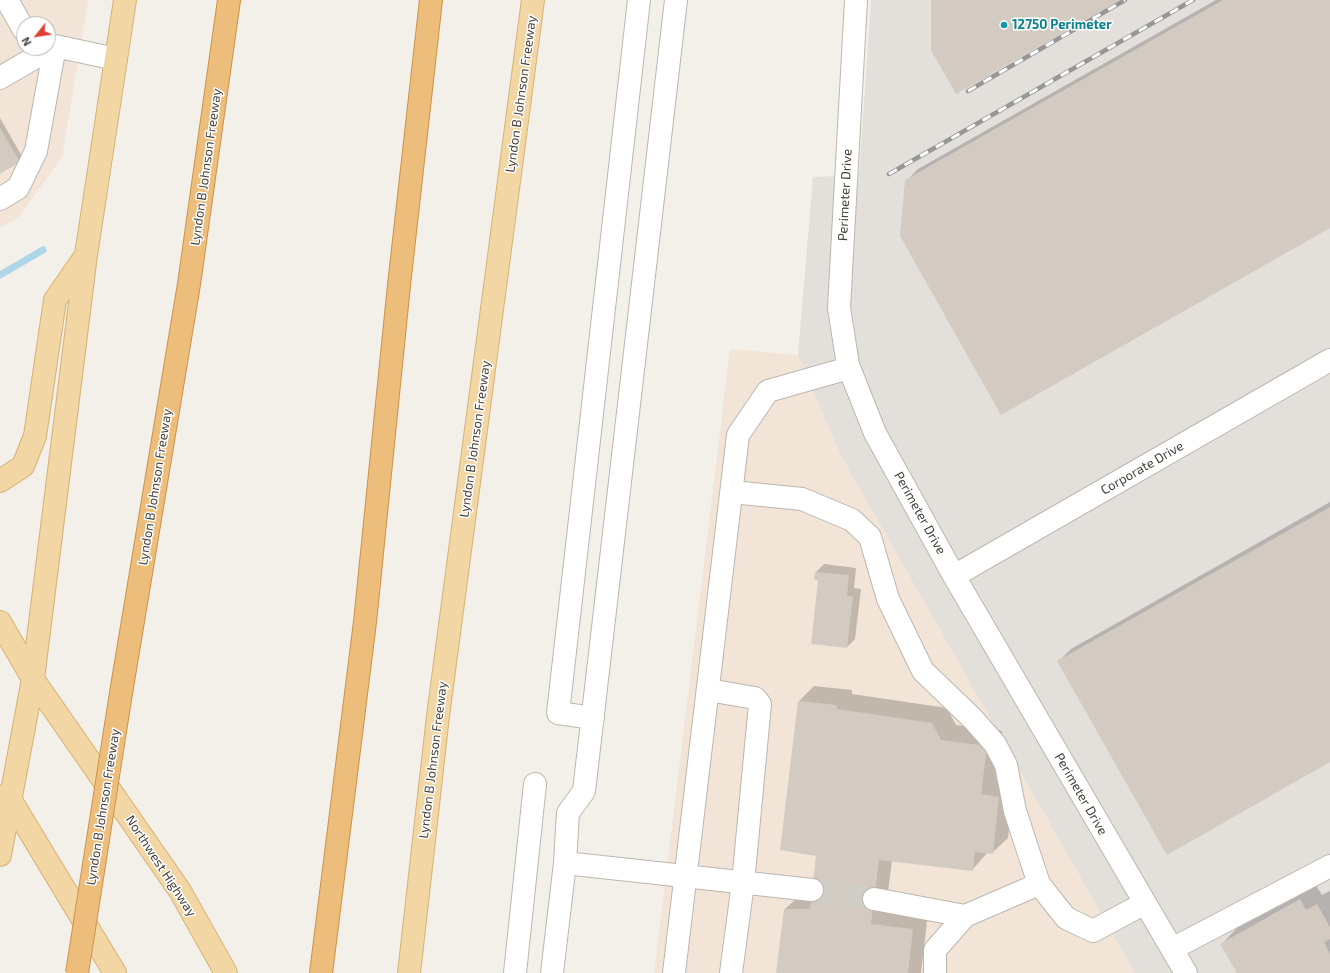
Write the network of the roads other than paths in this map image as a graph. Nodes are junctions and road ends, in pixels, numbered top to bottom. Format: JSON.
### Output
{"nodes":[{"id":1,"x":7,"y":0,"type":"edge"},
{"id":2,"x":125,"y":0,"type":"edge"},
{"id":3,"x":229,"y":0,"type":"edge"},
{"id":4,"x":431,"y":0,"type":"edge"},
{"id":5,"x":533,"y":0,"type":"edge"},
{"id":6,"x":639,"y":0,"type":"edge"},
{"id":7,"x":676,"y":0,"type":"edge"},
{"id":8,"x":856,"y":0,"type":"edge"},
{"id":9,"x":16,"y":16,"type":"edge"},
{"id":10,"x":56,"y":46,"type":"edge"},
{"id":11,"x":34,"y":56,"type":"edge"},
{"id":12,"x":49,"y":56,"type":"edge"},
{"id":13,"x":116,"y":59,"type":"junction"},
{"id":14,"x":0,"y":78,"type":"edge"},
{"id":15,"x":1,"y":195,"type":"edge"},
{"id":16,"x":86,"y":255,"type":"junction"},
{"id":17,"x":1330,"y":360,"type":"edge"},
{"id":18,"x":849,"y":368,"type":"junction"},
{"id":19,"x":0,"y":481,"type":"edge"},
{"id":20,"x":732,"y":492,"type":"junction"},
{"id":21,"x":954,"y":576,"type":"junction"},
{"id":22,"x":0,"y":622,"type":"edge"},
{"id":23,"x":33,"y":679,"type":"junction"},
{"id":24,"x":708,"y":690,"type":"junction"},
{"id":25,"x":593,"y":718,"type":"junction"},
{"id":26,"x":0,"y":781,"type":"edge"},
{"id":27,"x":535,"y":784,"type":"dead end"},
{"id":28,"x":11,"y":801,"type":"junction"},
{"id":29,"x":0,"y":855,"type":"edge"},
{"id":30,"x":565,"y":863,"type":"junction"},
{"id":31,"x":1330,"y":866,"type":"edge"},
{"id":32,"x":686,"y":877,"type":"junction"},
{"id":33,"x":742,"y":883,"type":"junction"},
{"id":34,"x":1039,"y":884,"type":"junction"},
{"id":35,"x":812,"y":890,"type":"tunnel mouth"},
{"id":36,"x":874,"y":899,"type":"tunnel mouth"},
{"id":37,"x":1145,"y":903,"type":"junction"},
{"id":38,"x":965,"y":916,"type":"junction"},
{"id":39,"x":1172,"y":949,"type":"junction"},
{"id":40,"x":77,"y":973,"type":"edge"},
{"id":41,"x":115,"y":973,"type":"edge"},
{"id":42,"x":226,"y":973,"type":"edge"},
{"id":43,"x":321,"y":973,"type":"edge"},
{"id":44,"x":409,"y":973,"type":"edge"},
{"id":45,"x":515,"y":973,"type":"edge"},
{"id":46,"x":552,"y":973,"type":"edge"},
{"id":47,"x":674,"y":973,"type":"edge"},
{"id":48,"x":731,"y":973,"type":"edge"},
{"id":49,"x":935,"y":973,"type":"edge"},
{"id":50,"x":1186,"y":973,"type":"edge"}],
"edges":[{"from":1,"to":9,"type":"street"},
{"from":2,"to":13,"type":"main road"},
{"from":3,"to":40,"type":"highway","name":"Lyndon B Johnson Freeway","bridge":true},
{"from":4,"to":43,"type":"highway"},
{"from":5,"to":44,"type":"main road","name":"Lyndon B Johnson Freeway"},
{"from":6,"to":25,"type":"street"},
{"from":7,"to":25,"type":"street"},
{"from":8,"to":18,"type":"street","name":"Perimeter Drive"},
{"from":10,"to":13,"type":"street"},
{"from":11,"to":14,"type":"street"},
{"from":12,"to":15,"type":"street"},
{"from":13,"to":16,"type":"main road"},
{"from":16,"to":19,"type":"main road"},
{"from":16,"to":23,"type":"main road"},
{"from":17,"to":21,"type":"street","name":"Corporate Drive"},
{"from":18,"to":20,"type":"street"},
{"from":18,"to":21,"type":"street","name":"Perimeter Drive"},
{"from":20,"to":24,"type":"street"},
{"from":20,"to":34,"type":"street"},
{"from":21,"to":37,"type":"street","name":"Perimeter Drive"},
{"from":22,"to":23,"type":"main road","name":"Northwest Highway"},
{"from":23,"to":28,"type":"main road"},
{"from":23,"to":42,"type":"main road","name":"Northwest Highway"},
{"from":24,"to":32,"type":"street"},
{"from":24,"to":33,"type":"street"},
{"from":25,"to":30,"type":"street"},
{"from":26,"to":28,"type":"main road"},
{"from":27,"to":45,"type":"street"},
{"from":28,"to":29,"type":"main road"},
{"from":28,"to":41,"type":"main road"},
{"from":30,"to":32,"type":"street"},
{"from":30,"to":46,"type":"street"},
{"from":31,"to":39,"type":"street"},
{"from":32,"to":33,"type":"street"},
{"from":32,"to":47,"type":"street"},
{"from":33,"to":35,"type":"street"},
{"from":33,"to":48,"type":"street"},
{"from":34,"to":37,"type":"street"},
{"from":34,"to":38,"type":"street"},
{"from":36,"to":38,"type":"street"},
{"from":37,"to":39,"type":"street","name":"Perimeter Drive"},
{"from":38,"to":49,"type":"street"},
{"from":39,"to":50,"type":"street","name":"Perimeter Drive"}]}
